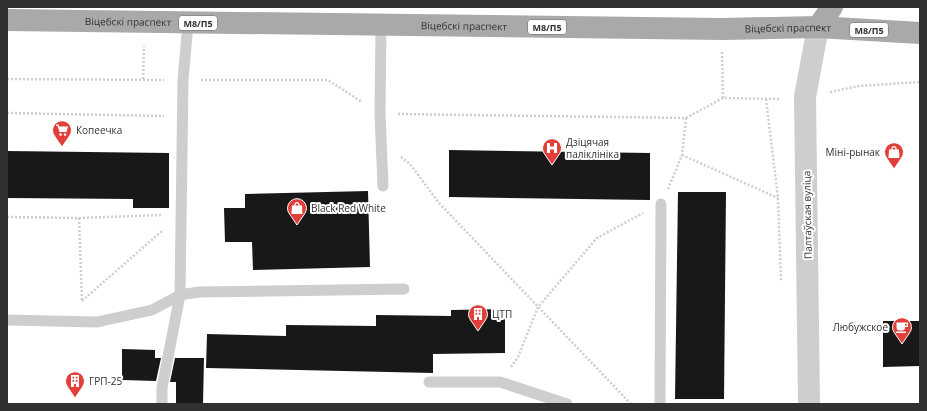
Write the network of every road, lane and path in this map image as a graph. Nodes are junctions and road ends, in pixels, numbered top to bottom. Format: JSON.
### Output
{"nodes":[{"id":1,"x":832,"y":7,"type":"edge"},
{"id":2,"x":815,"y":17,"type":"edge"},
{"id":3,"x":7,"y":20,"type":"edge"},
{"id":4,"x":188,"y":23,"type":"junction"},
{"id":5,"x":381,"y":25,"type":"junction"},
{"id":6,"x":920,"y":33,"type":"edge"},
{"id":7,"x":7,"y":79,"type":"edge"},
{"id":8,"x":183,"y":80,"type":"junction"},
{"id":9,"x":920,"y":82,"type":"edge"},
{"id":10,"x":806,"y":97,"type":"junction"},
{"id":11,"x":766,"y":99,"type":"junction"},
{"id":12,"x":7,"y":113,"type":"edge"},
{"id":13,"x":380,"y":114,"type":"junction"},
{"id":14,"x":182,"y":116,"type":"junction"},
{"id":15,"x":686,"y":118,"type":"junction"},
{"id":16,"x":381,"y":144,"type":"junction"},
{"id":17,"x":682,"y":155,"type":"junction"},
{"id":18,"x":383,"y":186,"type":"dead end"},
{"id":19,"x":778,"y":198,"type":"junction"},
{"id":20,"x":661,"y":204,"type":"junction"},
{"id":21,"x":181,"y":214,"type":"junction"},
{"id":22,"x":7,"y":217,"type":"edge"},
{"id":23,"x":80,"y":218,"type":"junction"},
{"id":24,"x":782,"y":285,"type":"dead end"},
{"id":25,"x":404,"y":289,"type":"dead end"},
{"id":26,"x":180,"y":296,"type":"junction"},
{"id":27,"x":82,"y":301,"type":"junction"},
{"id":28,"x":538,"y":307,"type":"junction"},
{"id":29,"x":7,"y":320,"type":"edge"},
{"id":30,"x":83,"y":322,"type":"junction"},
{"id":31,"x":428,"y":382,"type":"dead end"},
{"id":32,"x":500,"y":382,"type":"junction"},
{"id":33,"x":162,"y":404,"type":"edge"},
{"id":34,"x":567,"y":404,"type":"edge"},
{"id":35,"x":630,"y":404,"type":"edge"},
{"id":36,"x":660,"y":404,"type":"edge"},
{"id":37,"x":809,"y":404,"type":"edge"}],
"edges":[{"from":1,"to":2,"type":"main road"},
{"from":2,"to":5,"type":"main road","name":"Віцебскі праспект","number":"М8/П5"},
{"from":2,"to":6,"type":"main road","name":"Віцебскі праспект","number":"М8/П5"},
{"from":2,"to":10,"type":"street","name":"Палтаўская вуліца"},
{"from":3,"to":4,"type":"main road","name":"Віцебскі праспект","number":"М8/П5"},
{"from":4,"to":5,"type":"main road","name":"Віцебскі праспект","number":"М8/П5"},
{"from":4,"to":8,"type":"lane"},
{"from":5,"to":13,"type":"lane"},
{"from":7,"to":8,"type":"path"},
{"from":8,"to":13,"type":"path"},
{"from":8,"to":14,"type":"lane"},
{"from":9,"to":10,"type":"path"},
{"from":10,"to":11,"type":"path"},
{"from":10,"to":37,"type":"street","name":"Палтаўская вуліца"},
{"from":11,"to":15,"type":"path"},
{"from":11,"to":19,"type":"path"},
{"from":12,"to":14,"type":"path"},
{"from":13,"to":15,"type":"path"},
{"from":13,"to":16,"type":"lane"},
{"from":14,"to":21,"type":"lane"},
{"from":15,"to":17,"type":"path"},
{"from":16,"to":18,"type":"lane"},
{"from":16,"to":28,"type":"path"},
{"from":17,"to":19,"type":"path"},
{"from":17,"to":20,"type":"path"},
{"from":19,"to":24,"type":"path"},
{"from":20,"to":28,"type":"path"},
{"from":20,"to":36,"type":"lane"},
{"from":21,"to":23,"type":"path"},
{"from":21,"to":26,"type":"lane"},
{"from":21,"to":27,"type":"path"},
{"from":22,"to":23,"type":"path"},
{"from":23,"to":27,"type":"path"},
{"from":25,"to":26,"type":"lane"},
{"from":26,"to":30,"type":"lane"},
{"from":26,"to":33,"type":"lane"},
{"from":27,"to":30,"type":"path"},
{"from":28,"to":32,"type":"path"},
{"from":28,"to":35,"type":"path"},
{"from":29,"to":30,"type":"lane"},
{"from":31,"to":32,"type":"lane"},
{"from":32,"to":34,"type":"lane"}]}
